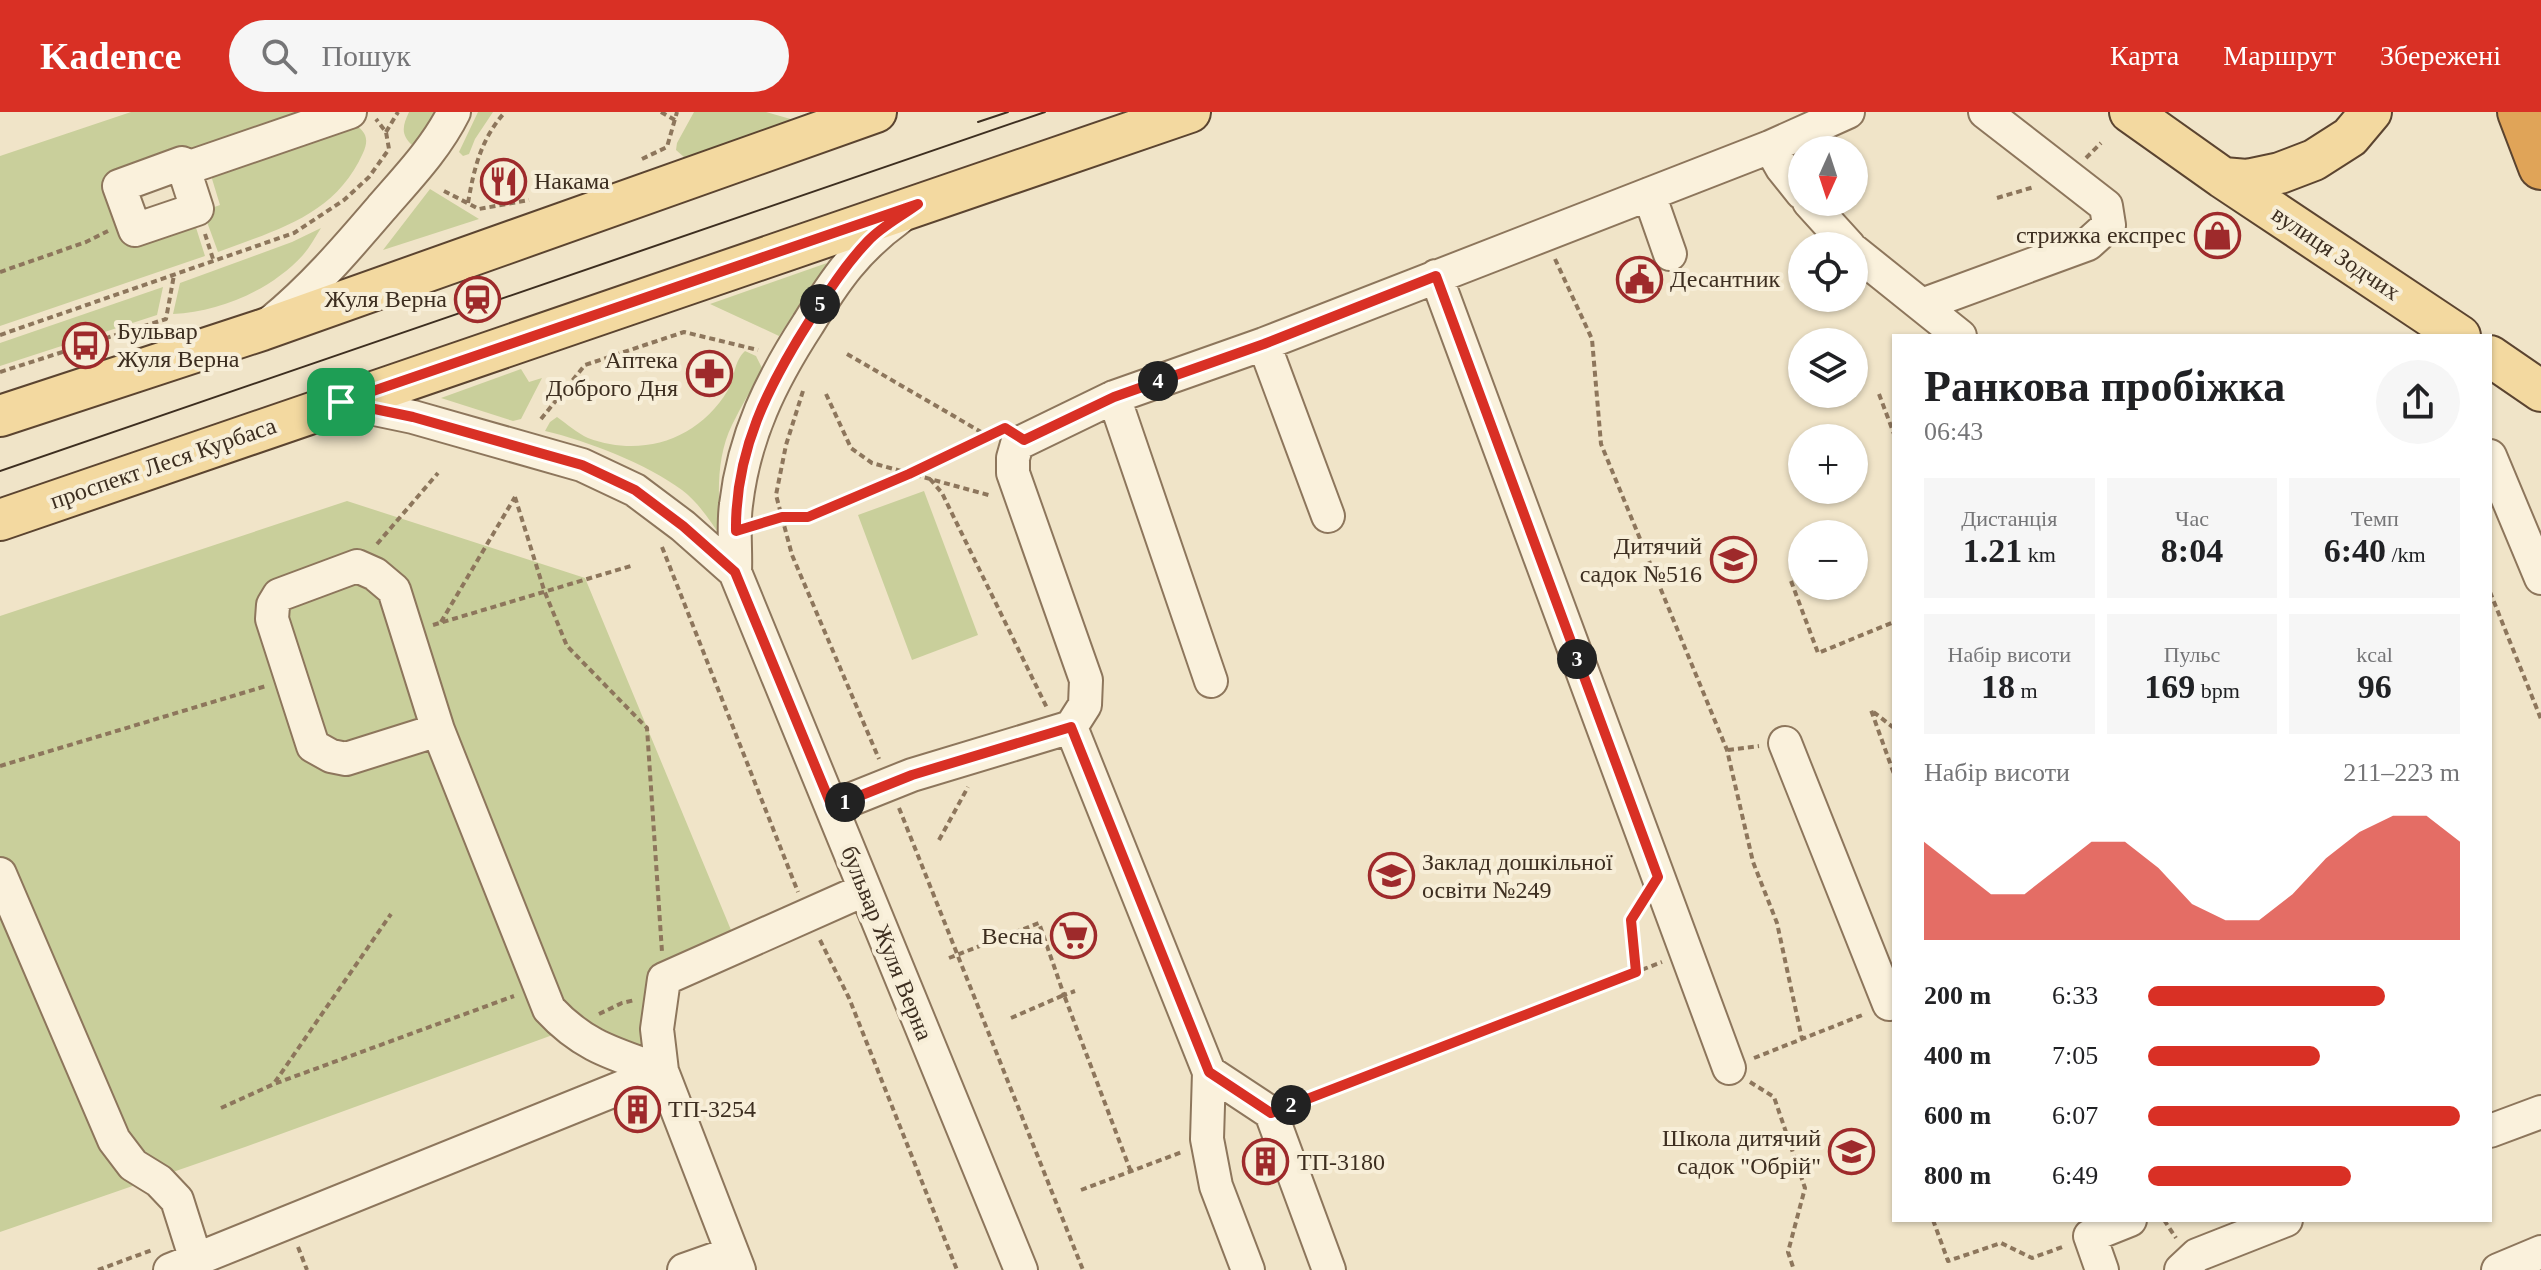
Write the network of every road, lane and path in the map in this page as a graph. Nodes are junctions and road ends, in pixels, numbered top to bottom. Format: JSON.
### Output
{"nodes":[{"id":1,"x":350,"y":112,"type":"edge"},
{"id":2,"x":398,"y":112,"type":"edge"},
{"id":3,"x":454,"y":112,"type":"edge"},
{"id":4,"x":505,"y":112,"type":"edge"},
{"id":5,"x":661,"y":112,"type":"edge"},
{"id":6,"x":677,"y":112,"type":"edge"},
{"id":7,"x":876,"y":112,"type":"edge"},
{"id":8,"x":1190,"y":112,"type":"edge"},
{"id":9,"x":1848,"y":112,"type":"edge"},
{"id":10,"x":1985,"y":112,"type":"edge"},
{"id":11,"x":2130,"y":112,"type":"edge"},
{"id":12,"x":2371,"y":112,"type":"edge"},
{"id":13,"x":2520,"y":112,"type":"edge"},
{"id":14,"x":675,"y":120,"type":"junction"},
{"id":15,"x":1770,"y":147,"type":"junction"},
{"id":16,"x":640,"y":160,"type":"dead end"},
{"id":17,"x":2541,"y":167,"type":"edge"},
{"id":18,"x":184,"y":169,"type":"junction"},
{"id":19,"x":1788,"y":176,"type":"edge"},
{"id":20,"x":2223,"y":178,"type":"junction"},
{"id":21,"x":444,"y":191,"type":"dead end"},
{"id":22,"x":1649,"y":194,"type":"junction"},
{"id":23,"x":528,"y":200,"type":"dead end"},
{"id":24,"x":468,"y":203,"type":"junction"},
{"id":25,"x":918,"y":204,"type":"junction"},
{"id":26,"x":1822,"y":216,"type":"edge"},
{"id":27,"x":131,"y":219,"type":"junction"},
{"id":28,"x":1836,"y":232,"type":"edge"},
{"id":29,"x":1543,"y":235,"type":"junction"},
{"id":30,"x":1670,"y":254,"type":"dead end"},
{"id":31,"x":1868,"y":262,"type":"edge"},
{"id":32,"x":0,"y":272,"type":"edge"},
{"id":33,"x":174,"y":275,"type":"junction"},
{"id":34,"x":1436,"y":276,"type":"junction"},
{"id":35,"x":1922,"y":305,"type":"junction"},
{"id":36,"x":2444,"y":329,"type":"edge"},
{"id":37,"x":262,"y":330,"type":"junction"},
{"id":38,"x":1958,"y":334,"type":"edge"},
{"id":39,"x":0,"y":335,"type":"edge"},
{"id":40,"x":1264,"y":344,"type":"junction"},
{"id":41,"x":208,"y":348,"type":"junction"},
{"id":42,"x":758,"y":350,"type":"dead end"},
{"id":43,"x":847,"y":354,"type":"dead end"},
{"id":44,"x":2492,"y":357,"type":"edge"},
{"id":45,"x":0,"y":372,"type":"edge"},
{"id":46,"x":806,"y":381,"type":"dead end"},
{"id":47,"x":0,"y":389,"type":"edge"},
{"id":48,"x":2541,"y":391,"type":"edge"},
{"id":49,"x":826,"y":394,"type":"dead end"},
{"id":50,"x":1879,"y":394,"type":"dead end"},
{"id":51,"x":1114,"y":397,"type":"junction"},
{"id":52,"x":341,"y":402,"type":"junction"},
{"id":53,"x":0,"y":416,"type":"edge"},
{"id":54,"x":541,"y":419,"type":"dead end"},
{"id":55,"x":1892,"y":429,"type":"edge"},
{"id":56,"x":988,"y":436,"type":"junction"},
{"id":57,"x":1024,"y":440,"type":"junction"},
{"id":58,"x":2492,"y":466,"type":"edge"},
{"id":59,"x":438,"y":473,"type":"dead end"},
{"id":60,"x":909,"y":474,"type":"junction"},
{"id":61,"x":930,"y":479,"type":"junction"},
{"id":62,"x":1024,"y":505,"type":"junction"},
{"id":63,"x":1328,"y":516,"type":"dead end"},
{"id":64,"x":782,"y":517,"type":"junction"},
{"id":65,"x":2502,"y":519,"type":"edge"},
{"id":66,"x":0,"y":520,"type":"edge"},
{"id":67,"x":736,"y":531,"type":"junction"},
{"id":68,"x":656,"y":540,"type":"dead end"},
{"id":69,"x":634,"y":565,"type":"dead end"},
{"id":70,"x":357,"y":566,"type":"junction"},
{"id":71,"x":735,"y":572,"type":"junction"},
{"id":72,"x":2541,"y":578,"type":"edge"},
{"id":73,"x":544,"y":590,"type":"junction"},
{"id":74,"x":2492,"y":597,"type":"edge"},
{"id":75,"x":1798,"y":600,"type":"edge"},
{"id":76,"x":441,"y":622,"type":"junction"},
{"id":77,"x":1892,"y":623,"type":"edge"},
{"id":78,"x":408,"y":634,"type":"junction"},
{"id":79,"x":292,"y":679,"type":"junction"},
{"id":80,"x":1211,"y":681,"type":"dead end"},
{"id":81,"x":2541,"y":719,"type":"edge"},
{"id":82,"x":1892,"y":726,"type":"edge"},
{"id":83,"x":1065,"y":729,"type":"junction"},
{"id":84,"x":438,"y":730,"type":"junction"},
{"id":85,"x":1785,"y":743,"type":"dead end"},
{"id":86,"x":0,"y":766,"type":"edge"},
{"id":87,"x":1892,"y":768,"type":"edge"},
{"id":88,"x":889,"y":784,"type":"junction"},
{"id":89,"x":832,"y":807,"type":"junction"},
{"id":90,"x":1658,"y":877,"type":"junction"},
{"id":91,"x":1,"y":881,"type":"edge"},
{"id":92,"x":864,"y":890,"type":"junction"},
{"id":93,"x":391,"y":914,"type":"dead end"},
{"id":94,"x":808,"y":916,"type":"junction"},
{"id":95,"x":1048,"y":920,"type":"dead end"},
{"id":96,"x":1039,"y":923,"type":"junction"},
{"id":97,"x":1686,"y":953,"type":"junction"},
{"id":98,"x":958,"y":954,"type":"junction"},
{"id":99,"x":949,"y":958,"type":"dead end"},
{"id":100,"x":1636,"y":972,"type":"junction"},
{"id":101,"x":540,"y":986,"type":"junction"},
{"id":102,"x":663,"y":987,"type":"junction"},
{"id":103,"x":1075,"y":991,"type":"dead end"},
{"id":104,"x":1064,"y":995,"type":"junction"},
{"id":105,"x":1892,"y":1003,"type":"edge"},
{"id":106,"x":1011,"y":1018,"type":"dead end"},
{"id":107,"x":568,"y":1029,"type":"junction"},
{"id":108,"x":1802,"y":1039,"type":"junction"},
{"id":109,"x":1729,"y":1068,"type":"junction"},
{"id":110,"x":662,"y":1071,"type":"junction"},
{"id":111,"x":1209,"y":1072,"type":"junction"},
{"id":112,"x":274,"y":1084,"type":"junction"},
{"id":113,"x":221,"y":1108,"type":"dead end"},
{"id":114,"x":2541,"y":1112,"type":"edge"},
{"id":115,"x":1271,"y":1113,"type":"junction"},
{"id":116,"x":2492,"y":1130,"type":"edge"},
{"id":117,"x":1207,"y":1139,"type":"junction"},
{"id":118,"x":1131,"y":1172,"type":"junction"},
{"id":119,"x":1081,"y":1190,"type":"dead end"},
{"id":120,"x":1934,"y":1222,"type":"edge"},
{"id":121,"x":2125,"y":1222,"type":"edge"},
{"id":122,"x":2281,"y":1222,"type":"edge"},
{"id":123,"x":2090,"y":1236,"type":"junction"},
{"id":124,"x":2541,"y":1252,"type":"edge"},
{"id":125,"x":736,"y":1261,"type":"edge"},
{"id":126,"x":183,"y":1265,"type":"edge"},
{"id":127,"x":684,"y":1270,"type":"edge"},
{"id":128,"x":957,"y":1270,"type":"edge"},
{"id":129,"x":1021,"y":1270,"type":"edge"},
{"id":130,"x":1083,"y":1270,"type":"edge"},
{"id":131,"x":1248,"y":1270,"type":"edge"},
{"id":132,"x":1329,"y":1270,"type":"edge"},
{"id":133,"x":1794,"y":1270,"type":"edge"},
{"id":134,"x":2102,"y":1270,"type":"edge"},
{"id":135,"x":2181,"y":1270,"type":"edge"},
{"id":136,"x":2498,"y":1270,"type":"edge"}],
"edges":[{"from":1,"to":18,"type":"street"},
{"from":2,"to":33,"type":"path"},
{"from":3,"to":37,"type":"street"},
{"from":4,"to":24,"type":"path"},
{"from":5,"to":14,"type":"path"},
{"from":6,"to":14,"type":"path"},
{"from":7,"to":37,"type":"main road"},
{"from":8,"to":25,"type":"main road","name":"проспект Леся Курбаса"},
{"from":9,"to":15,"type":"street"},
{"from":10,"to":35,"type":"street"},
{"from":11,"to":20,"type":"main road"},
{"from":12,"to":20,"type":"main road"},
{"from":13,"to":17,"type":"highway"},
{"from":14,"to":16,"type":"path"},
{"from":15,"to":19,"type":"street"},
{"from":15,"to":22,"type":"street"},
{"from":18,"to":27,"type":"street"},
{"from":18,"to":27,"type":"street"},
{"from":20,"to":36,"type":"main road","name":"вулиця Зодчих"},
{"from":21,"to":24,"type":"path"},
{"from":22,"to":29,"type":"street"},
{"from":22,"to":30,"type":"street"},
{"from":23,"to":24,"type":"path"},
{"from":25,"to":52,"type":"main road","name":"проспект Леся Курбаса"},
{"from":25,"to":67,"type":"street","name":"бульвар Жуля Верна"},
{"from":26,"to":28,"type":"street"},
{"from":27,"to":32,"type":"path"},
{"from":29,"to":34,"type":"street"},
{"from":29,"to":108,"type":"path"},
{"from":31,"to":35,"type":"street"},
{"from":33,"to":39,"type":"path"},
{"from":33,"to":45,"type":"path"},
{"from":34,"to":40,"type":"street"},
{"from":34,"to":90,"type":"street"},
{"from":35,"to":38,"type":"street"},
{"from":37,"to":41,"type":"main road"},
{"from":40,"to":51,"type":"street"},
{"from":40,"to":63,"type":"street"},
{"from":41,"to":47,"type":"main road"},
{"from":41,"to":53,"type":"main road"},
{"from":42,"to":54,"type":"path"},
{"from":43,"to":56,"type":"path"},
{"from":44,"to":48,"type":"main road"},
{"from":46,"to":64,"type":"path"},
{"from":49,"to":60,"type":"path"},
{"from":50,"to":55,"type":"path"},
{"from":51,"to":57,"type":"street"},
{"from":51,"to":80,"type":"street"},
{"from":52,"to":66,"type":"main road","name":"проспект Леся Курбаса"},
{"from":52,"to":71,"type":"street","name":"бульвар Жуля Верна"},
{"from":56,"to":57,"type":"path"},
{"from":56,"to":60,"type":"path"},
{"from":57,"to":62,"type":"street"},
{"from":58,"to":65,"type":"street"},
{"from":59,"to":70,"type":"path"},
{"from":60,"to":61,"type":"path"},
{"from":60,"to":64,"type":"path"},
{"from":61,"to":62,"type":"path"},
{"from":61,"to":83,"type":"path"},
{"from":62,"to":83,"type":"street"},
{"from":64,"to":67,"type":"path"},
{"from":64,"to":88,"type":"path"},
{"from":65,"to":72,"type":"street"},
{"from":67,"to":71,"type":"street","name":"бульвар Жуля Верна"},
{"from":68,"to":94,"type":"path"},
{"from":69,"to":73,"type":"path"},
{"from":70,"to":78,"type":"street"},
{"from":70,"to":79,"type":"street"},
{"from":71,"to":89,"type":"street","name":"бульвар Жуля Верна"},
{"from":73,"to":76,"type":"path"},
{"from":73,"to":76,"type":"path"},
{"from":73,"to":102,"type":"path"},
{"from":74,"to":81,"type":"path"},
{"from":75,"to":77,"type":"path"},
{"from":76,"to":78,"type":"path"},
{"from":78,"to":84,"type":"street"},
{"from":79,"to":84,"type":"street"},
{"from":79,"to":86,"type":"path"},
{"from":82,"to":87,"type":"path"},
{"from":83,"to":88,"type":"street"},
{"from":83,"to":111,"type":"street"},
{"from":84,"to":101,"type":"street"},
{"from":85,"to":105,"type":"street"},
{"from":88,"to":89,"type":"street"},
{"from":88,"to":98,"type":"path"},
{"from":89,"to":92,"type":"street","name":"бульвар Жуля Верна"},
{"from":90,"to":97,"type":"street"},
{"from":90,"to":100,"type":"path"},
{"from":91,"to":126,"type":"street"},
{"from":92,"to":94,"type":"street"},
{"from":92,"to":129,"type":"street","name":"бульвар Жуля Верна"},
{"from":93,"to":112,"type":"path"},
{"from":94,"to":102,"type":"street"},
{"from":94,"to":128,"type":"path"},
{"from":95,"to":96,"type":"path"},
{"from":96,"to":98,"type":"path"},
{"from":96,"to":104,"type":"path"},
{"from":97,"to":100,"type":"path"},
{"from":97,"to":109,"type":"street"},
{"from":98,"to":99,"type":"path"},
{"from":98,"to":130,"type":"path"},
{"from":100,"to":115,"type":"path"},
{"from":101,"to":107,"type":"street"},
{"from":101,"to":112,"type":"path"},
{"from":102,"to":107,"type":"path"},
{"from":102,"to":110,"type":"street"},
{"from":103,"to":104,"type":"path"},
{"from":104,"to":106,"type":"path"},
{"from":104,"to":118,"type":"path"},
{"from":105,"to":108,"type":"path"},
{"from":107,"to":110,"type":"street"},
{"from":108,"to":109,"type":"path"},
{"from":109,"to":133,"type":"path"},
{"from":110,"to":125,"type":"street"},
{"from":110,"to":126,"type":"street"},
{"from":111,"to":115,"type":"street"},
{"from":111,"to":117,"type":"street"},
{"from":112,"to":113,"type":"path"},
{"from":114,"to":116,"type":"street"},
{"from":115,"to":132,"type":"street"},
{"from":117,"to":118,"type":"path"},
{"from":117,"to":131,"type":"street"},
{"from":118,"to":119,"type":"path"},
{"from":120,"to":123,"type":"path"},
{"from":121,"to":123,"type":"street"},
{"from":122,"to":135,"type":"street"},
{"from":123,"to":134,"type":"street"},
{"from":124,"to":136,"type":"street"},
{"from":125,"to":127,"type":"street"}]}
